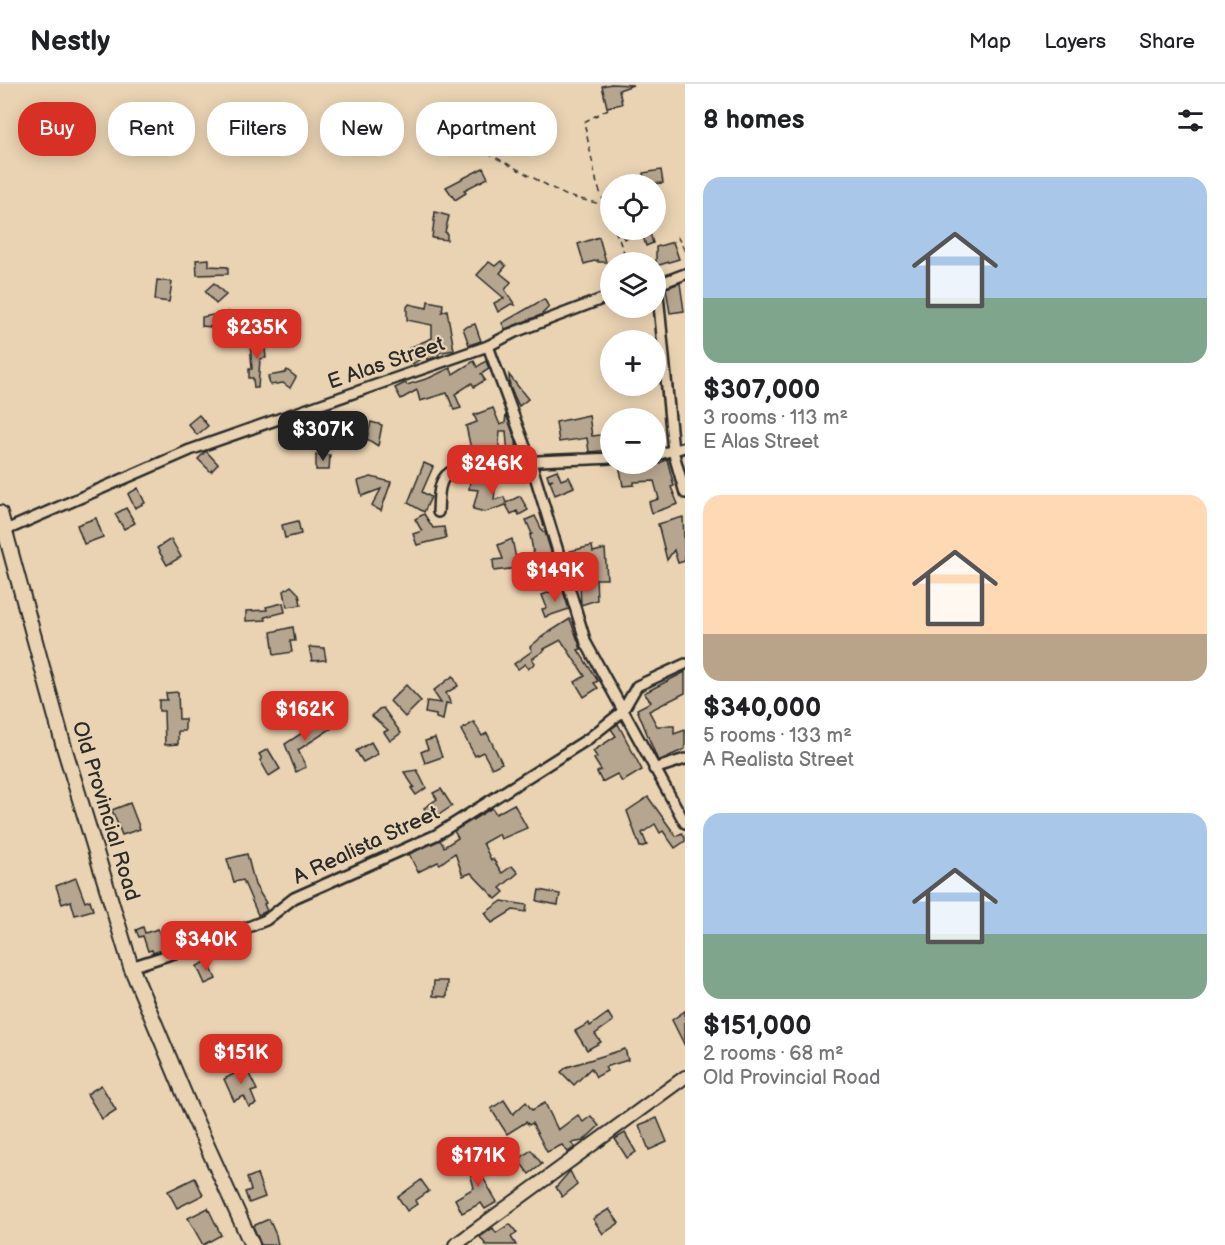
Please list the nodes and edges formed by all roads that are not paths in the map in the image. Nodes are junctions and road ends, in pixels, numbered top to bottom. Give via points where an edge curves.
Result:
1 (685, 274) edge
2 (666, 281) edge
3 (600, 300) edge
4 (659, 318) edge
5 (488, 346) junction
6 (685, 447) edge
7 (673, 451) junction
8 (666, 453) edge
9 (600, 459) edge
10 (531, 463) junction
11 (685, 493) edge
12 (438, 512) dead end
13 (0, 513) edge
14 (6, 530) junction
15 (685, 664) edge
16 (622, 712) junction
17 (685, 759) edge
18 (654, 769) junction
19 (685, 823) edge
20 (131, 967) junction
21 (685, 1077) edge
22 (458, 1244) edge
23 (252, 1245) edge

1 - 2 street
3 - 5 street, E Alas Street
4 - 7 street
5 - 10 street
5 - 14 street, E Alas Street via 190,450
6 - 7 street
7 - 8 street
7 - 11 street
9 - 10 street
10 - 12 street via 450,472 441,485
10 - 16 street via 586,643
13 - 14 main road, Old Provincial Road
14 - 20 main road, Old Provincial Road via 64,747
15 - 16 street, A Realista Street via 637,686
16 - 18 street
16 - 20 street, A Realista Street via 588,739 436,836 294,898 266,920
17 - 18 street
18 - 19 street
20 - 23 main road, Old Provincial Road via 192,1115
21 - 22 street

